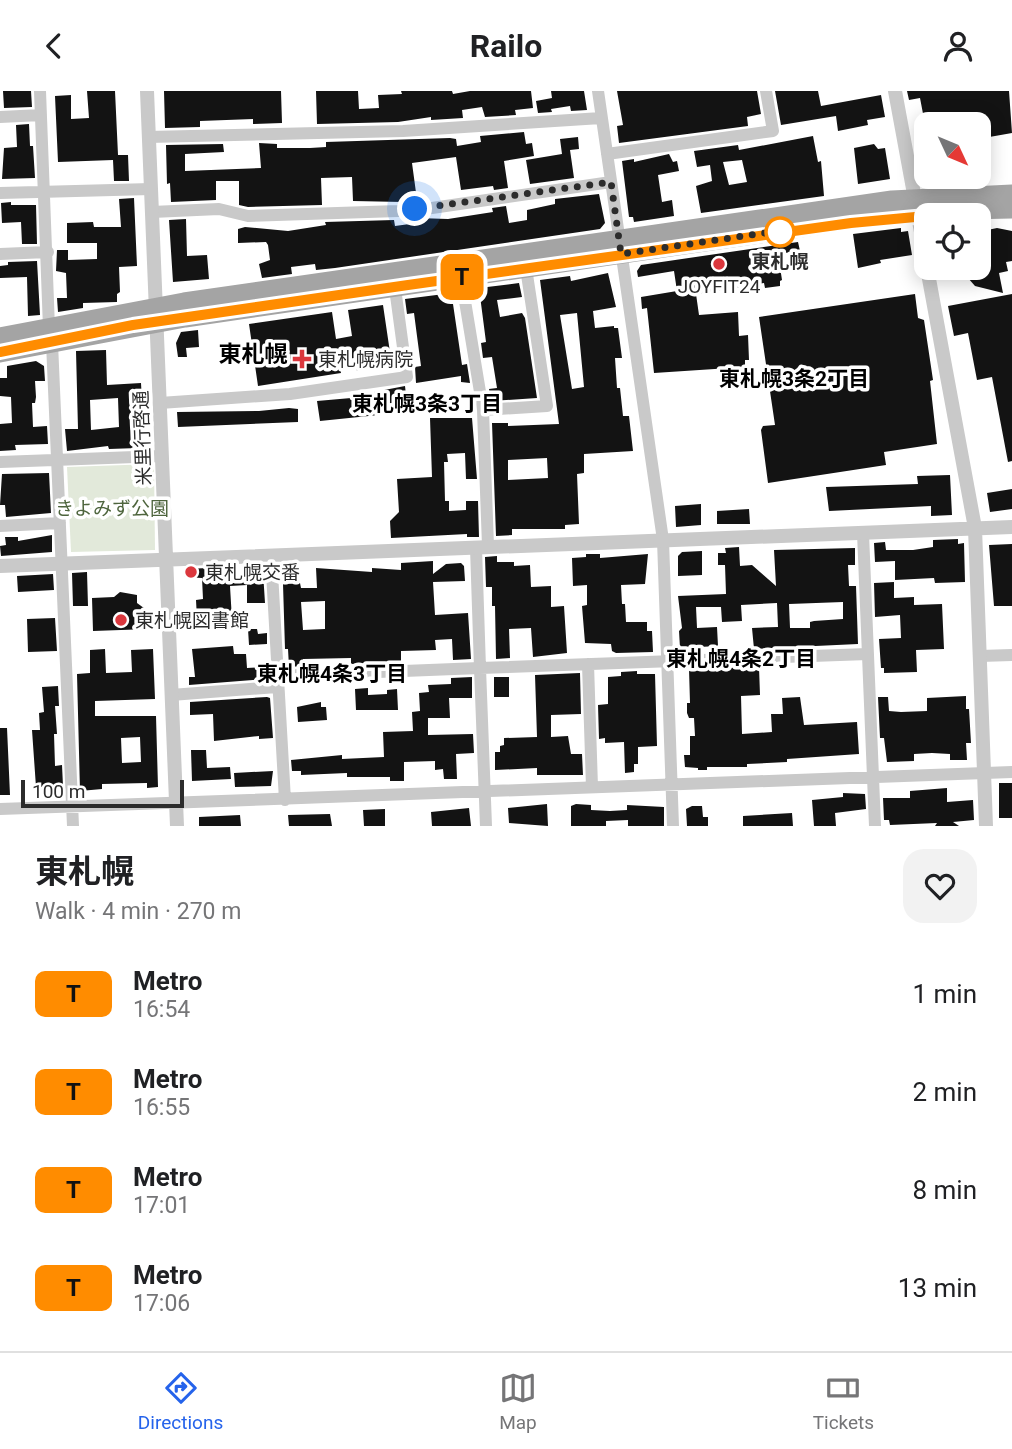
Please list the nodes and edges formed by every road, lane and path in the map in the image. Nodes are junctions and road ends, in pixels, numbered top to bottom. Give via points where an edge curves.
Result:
1 (40, 91) edge
2 (147, 91) edge
3 (598, 91) edge
4 (766, 91) edge
5 (895, 91) edge
6 (41, 115) junction
7 (0, 117) edge
8 (601, 118) junction
9 (148, 137) junction
10 (607, 154) junction
11 (611, 182) junction
12 (151, 188) junction
13 (45, 191) junction
14 (0, 193) edge
15 (1012, 194) edge
16 (916, 203) edge
17 (926, 203) edge
18 (914, 204) edge
19 (991, 208) edge
20 (1012, 209) edge
21 (152, 212) junction
22 (620, 247) junction
23 (48, 252) junction
24 (0, 254) edge
25 (526, 268) junction
26 (461, 277) junction
27 (929, 280) edge
28 (395, 288) junction
29 (155, 315) junction
30 (51, 335) junction
31 (0, 337) edge
32 (0, 353) edge
33 (160, 403) junction
34 (483, 410) junction
35 (162, 456) junction
36 (57, 460) junction
37 (0, 462) edge
38 (60, 523) junction
39 (0, 526) edge
40 (1012, 527) edge
41 (975, 528) junction
42 (863, 533) junction
43 (663, 540) junction
44 (482, 547) junction
45 (271, 555) junction
46 (167, 559) junction
47 (61, 564) junction
48 (0, 566) edge
49 (867, 654) junction
50 (1012, 655) edge
51 (980, 656) junction
52 (667, 661) junction
53 (588, 664) junction
54 (480, 668) junction
55 (277, 681) junction
56 (172, 695) junction
57 (1012, 772) edge
58 (985, 773) junction
59 (872, 776) junction
60 (672, 784) junction
61 (592, 786) junction
62 (484, 793) junction
63 (285, 800) junction
64 (176, 803) junction
65 (72, 806) junction
66 (0, 809) edge
67 (73, 826) edge
68 (177, 826) edge
69 (486, 826) edge
70 (673, 826) edge
71 (875, 826) edge
72 (986, 826) edge

1 - 6 street
2 - 9 street, 米里行啓通
3 - 8 street
4 - 10 street via 773,131
5 - 16 street
6 - 7 street
6 - 13 street
8 - 9 street via 402,131
8 - 10 street
9 - 12 street, 米里行啓通
10 - 11 street
11 - 21 street via 410,210 248,216 219,209
11 - 22 street
12 - 13 street
12 - 21 street, 米里行啓通
13 - 14 street
13 - 23 street
15 - 17 main road
18 - 22 main road
19 - 20 main road
21 - 29 street, 米里行啓通
22 - 25 main road
22 - 29 main road
22 - 43 street
23 - 24 street
23 - 30 street
25 - 26 main road
25 - 34 street via 547,406
26 - 28 main road
26 - 34 street
27 - 41 street
28 - 29 main road
28 - 33 street via 407,377 290,394
29 - 30 main road
29 - 33 street, 米里行啓通
30 - 31 main road
30 - 32 main road
30 - 36 street
33 - 35 street, 米里行啓通
34 - 44 street
35 - 36 street
35 - 46 street, 米里行啓通
36 - 37 street
36 - 38 street
38 - 39 street
38 - 47 street
40 - 41 street
41 - 42 street
41 - 51 street
42 - 43 street
42 - 49 street
43 - 44 street
43 - 52 street
44 - 45 street
44 - 54 street
45 - 46 street
45 - 55 street
46 - 47 street
46 - 56 street, 米里行啓通
47 - 48 street
47 - 65 street
49 - 52 street
49 - 59 street
50 - 51 street
51 - 58 street
52 - 53 street
52 - 60 street
53 - 54 street
53 - 61 street
54 - 55 street
54 - 62 street
55 - 56 street
55 - 63 street
56 - 64 street, 米里行啓通
57 - 58 street
58 - 59 street
58 - 72 street
59 - 60 street
59 - 71 street
60 - 61 street
60 - 70 street
61 - 62 street
62 - 63 street
62 - 69 street
63 - 64 street
64 - 65 street
64 - 68 street, 米里行啓通
65 - 66 street
65 - 67 street

